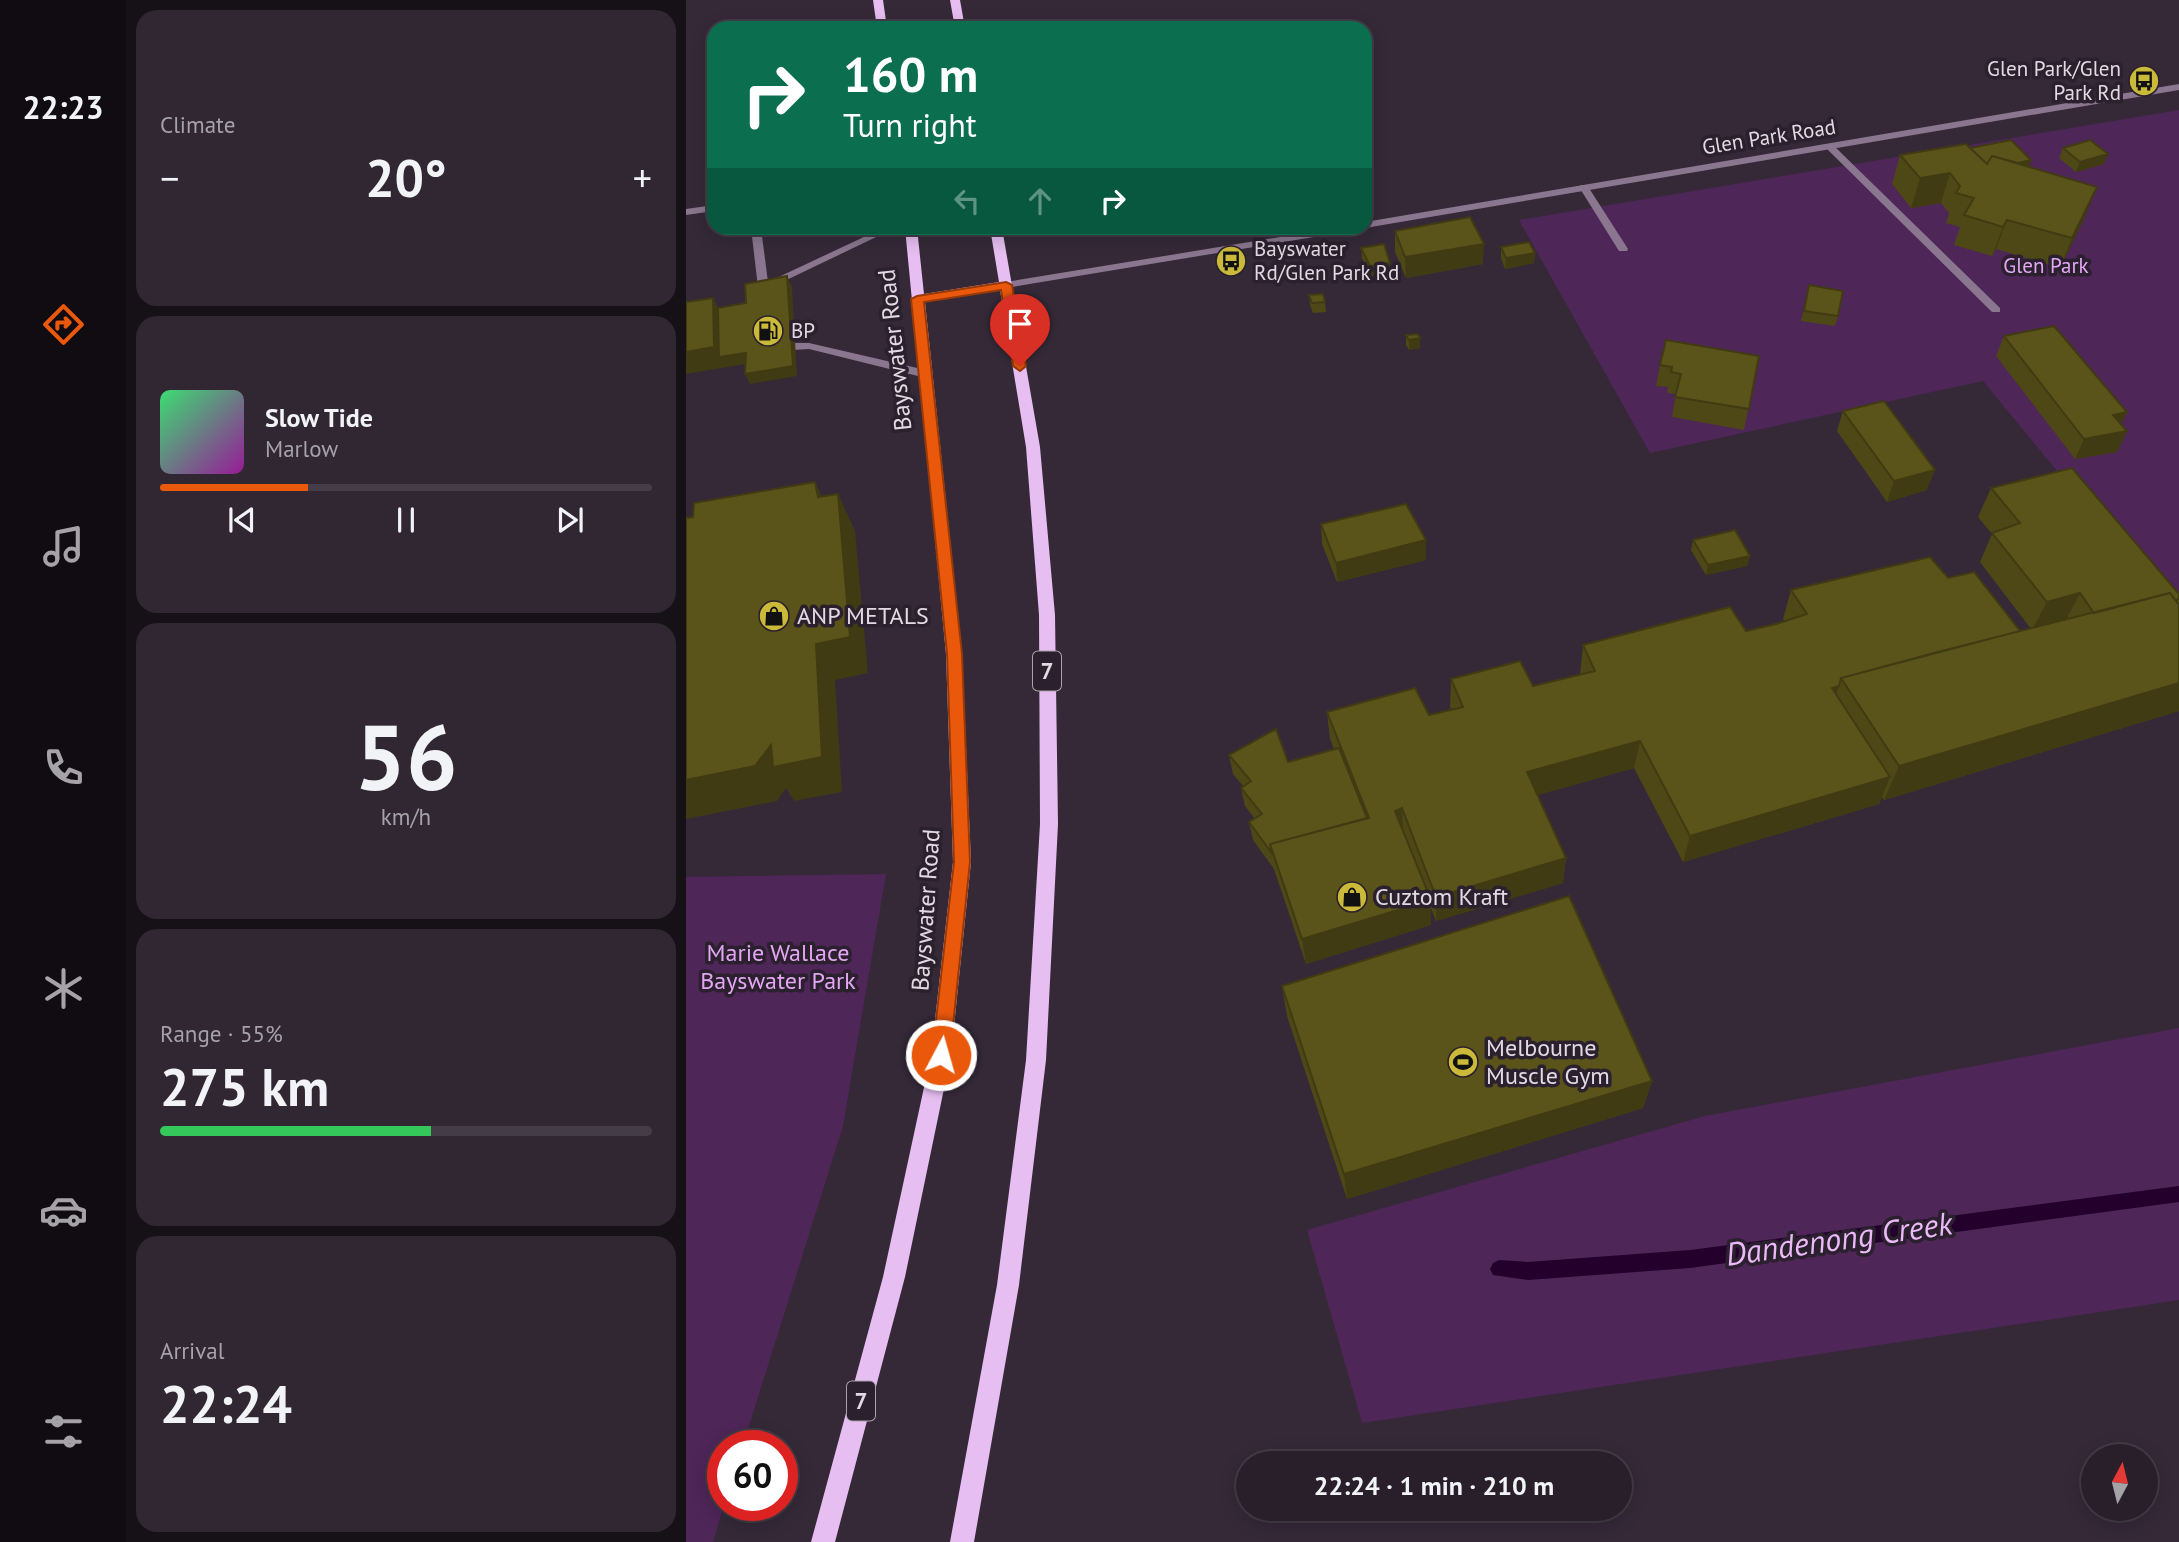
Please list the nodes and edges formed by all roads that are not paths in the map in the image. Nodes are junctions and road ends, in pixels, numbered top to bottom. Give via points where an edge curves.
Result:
1 (878, 0) edge
2 (955, 0) edge
3 (881, 21) edge
4 (959, 21) edge
5 (2179, 87) edge
6 (1829, 146) junction
7 (1584, 187) junction
8 (707, 209) edge
9 (686, 212) edge
10 (1372, 224) edge
11 (757, 235) edge
12 (876, 235) edge
13 (912, 235) edge
14 (997, 235) edge
15 (1308, 235) edge
16 (1623, 249) dead end
17 (1006, 285) junction
18 (917, 299) junction
19 (1996, 310) dead end
20 (766, 335) edge
21 (926, 374) junction
22 (823, 1542) edge
23 (962, 1542) edge

1 - 3 main road
2 - 4 main road
5 - 6 street, Glen Park Road
6 - 7 street, Glen Park Road
6 - 19 street
7 - 10 street, Glen Park Road
7 - 16 street
8 - 9 street
11 - 12 street via 763,293
13 - 18 main road, Bayswater Road / 7
14 - 17 main road, 7
15 - 17 street
17 - 18 main road
17 - 23 main road, 7 via 1033,447 1047,615 1049,824 1036,1060 1008,1285
18 - 21 main road, Bayswater Road / 7
20 - 21 street via 766,348 809,346
21 - 22 main road, Bayswater Road / 7 via 954,654 962,862 941,1055 897,1259

